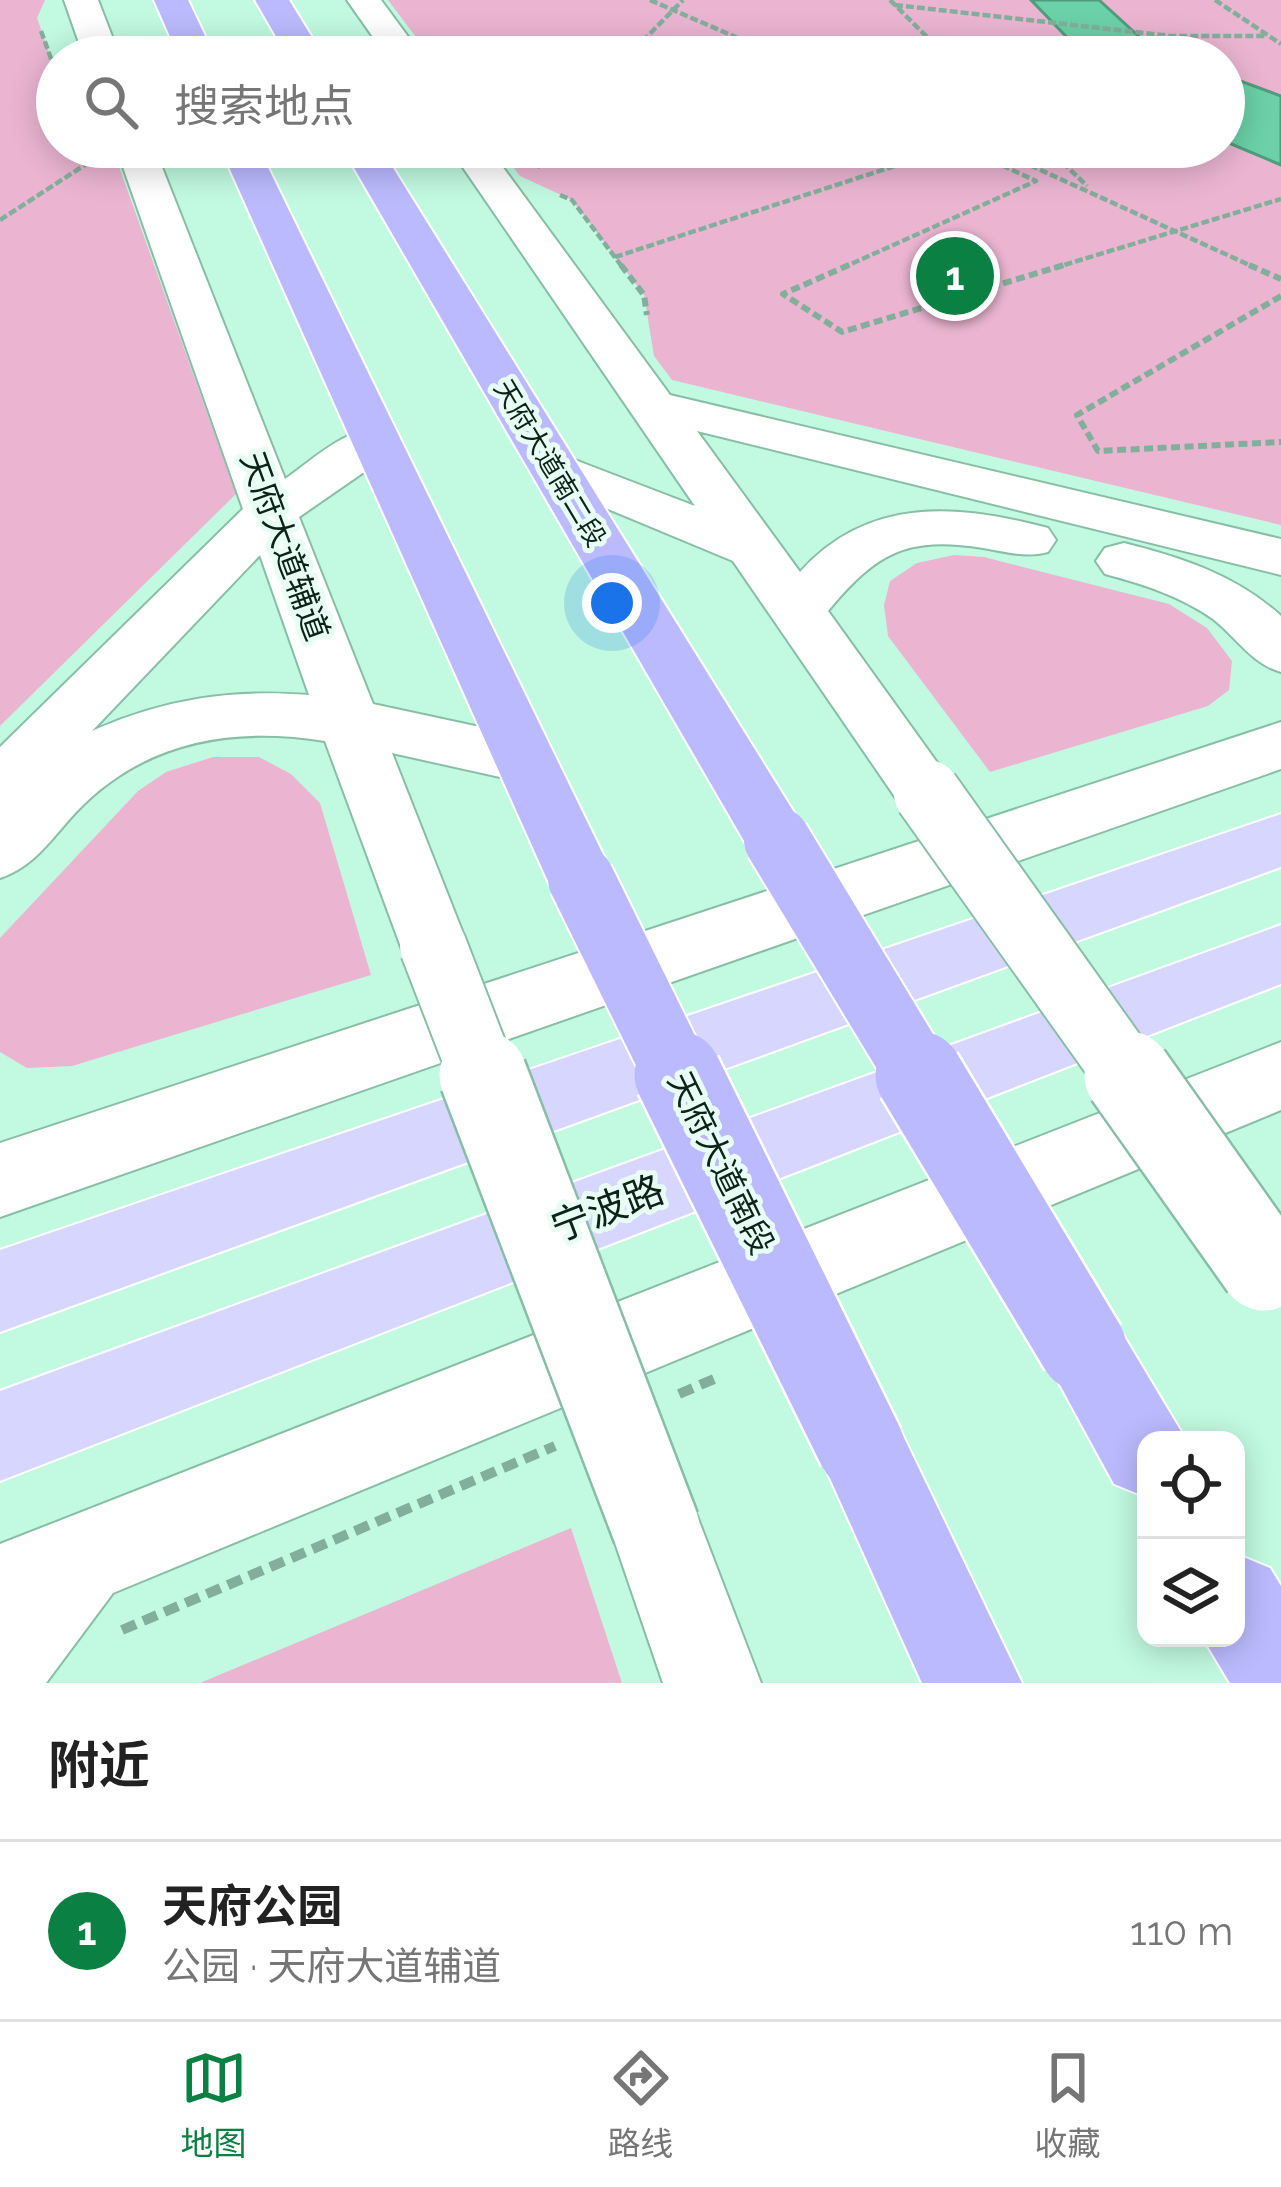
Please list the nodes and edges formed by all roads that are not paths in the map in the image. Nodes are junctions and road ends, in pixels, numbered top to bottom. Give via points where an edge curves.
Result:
1 (80, 0) edge
2 (171, 0) edge
3 (272, 0) edge
4 (364, 0) edge
5 (94, 36) edge
6 (187, 36) edge
7 (293, 36) edge
8 (390, 36) edge
9 (123, 168) edge
10 (249, 168) edge
11 (374, 168) edge
12 (484, 168) edge
13 (652, 406) junction
14 (375, 441) junction
15 (554, 468) junction
16 (272, 511) junction
17 (757, 550) junction
18 (1281, 557) edge
19 (798, 610) junction
20 (1281, 652) edge
21 (1281, 707) edge
22 (351, 724) junction
23 (1281, 746) edge
24 (522, 760) junction
25 (1201, 770) junction
26 (0, 786) edge
27 (1281, 840) edge
28 (0, 853) edge
29 (1281, 954) edge
30 (1281, 1075) edge
31 (21, 1166) edge
32 (1273, 1279) edge
33 (0, 1291) edge
34 (0, 1436) edge
35 (1137, 1437) edge
36 (41, 1575) edge
37 (0, 1663) edge
38 (712, 1683) edge
39 (973, 1683) edge

1 - 5 street
2 - 6 highway
3 - 7 highway
4 - 8 street
9 - 16 street, 天府大道辅道
10 - 14 highway
11 - 15 highway, 天府大道南二段
12 - 13 street
13 - 17 street
13 - 18 street
14 - 16 street
14 - 24 highway
15 - 17 street
15 - 35 highway, 天府大道南二段, bridge
16 - 22 street, 天府大道辅道
16 - 26 street
17 - 19 street
19 - 20 street via 857,545 902,527 950,523 1205,584 1255,620
19 - 32 street, bridge
21 - 25 street
22 - 24 street
22 - 28 street via 244,711 152,729 72,776
22 - 38 street, 天府大道辅道, bridge
23 - 25 street
24 - 39 highway, 天府大道南段, bridge
25 - 31 street
27 - 33 main road
29 - 34 main road, 宁波路
30 - 36 street
36 - 37 street

